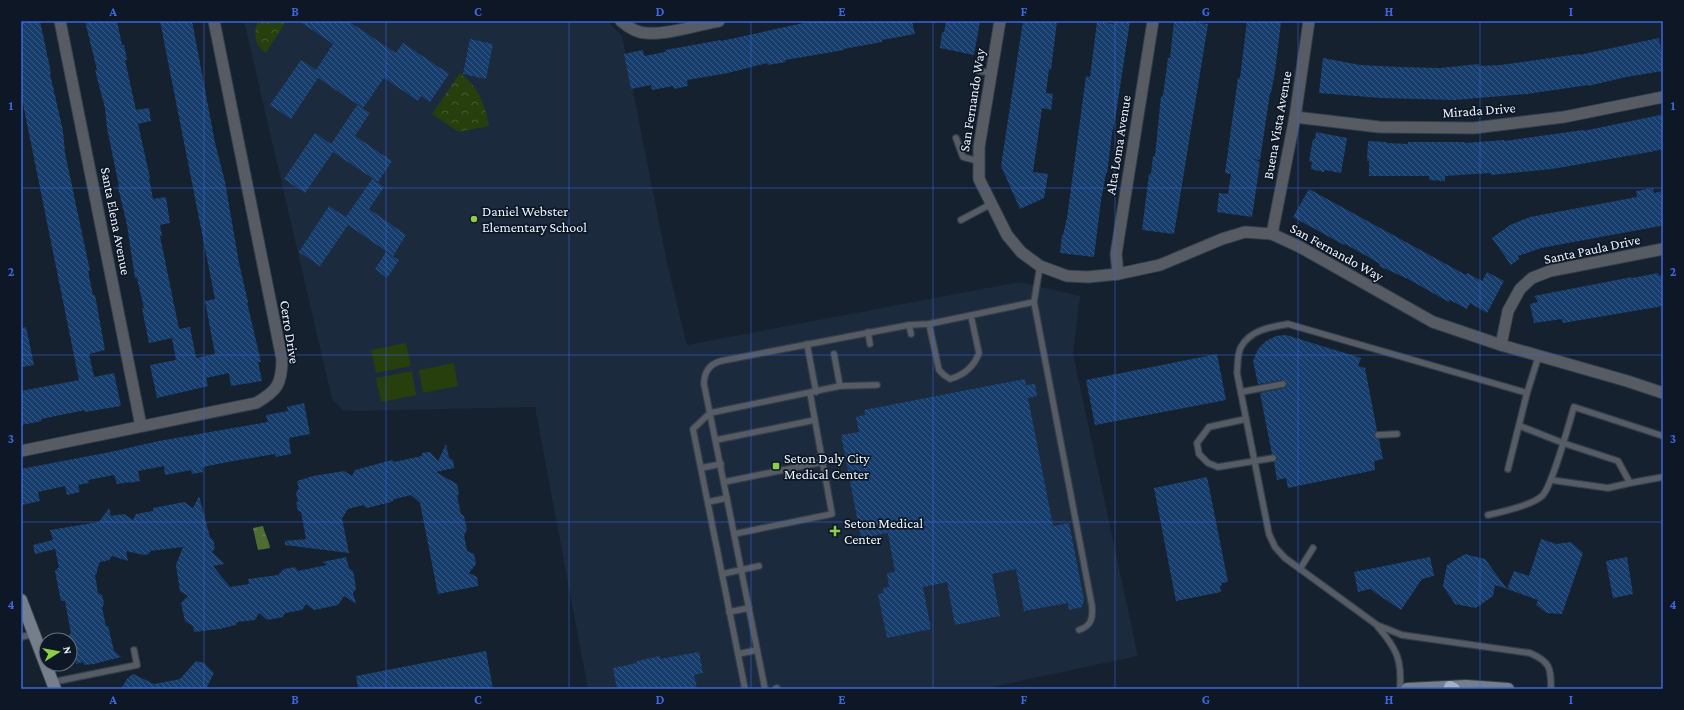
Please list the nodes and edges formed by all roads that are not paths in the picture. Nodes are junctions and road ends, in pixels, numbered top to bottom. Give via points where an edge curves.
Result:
1 (60, 21) edge
2 (214, 21) edge
3 (621, 21) edge
4 (719, 21) edge
5 (1000, 21) edge
6 (1153, 21) edge
7 (1309, 21) edge
8 (979, 71) dead end
9 (991, 73) junction
10 (1663, 96) edge
11 (1295, 118) junction
12 (956, 138) dead end
13 (978, 161) junction
14 (991, 204) junction
15 (961, 220) dead end
16 (1272, 234) junction
17 (1663, 249) edge
18 (1040, 266) junction
19 (1118, 274) junction
20 (1034, 302) junction
21 (971, 316) junction
22 (909, 324) junction
23 (930, 324) junction
24 (868, 332) junction
25 (911, 334) dead end
26 (807, 344) junction
27 (870, 344) dead end
28 (1501, 345) junction
29 (834, 354) dead end
30 (1539, 355) junction
31 (1283, 384) dead end
32 (877, 385) dead end
33 (840, 386) junction
34 (813, 392) junction
35 (1241, 392) junction
36 (1527, 393) junction
37 (1663, 393) edge
38 (710, 414) junction
39 (1246, 419) junction
40 (815, 420) junction
41 (141, 426) junction
42 (1520, 426) junction
43 (1397, 434) dead end
44 (1378, 436) dead end
45 (1663, 436) edge
46 (716, 440) junction
47 (1563, 443) junction
48 (21, 451) edge
49 (1273, 458) dead end
50 (1254, 461) junction
51 (823, 462) junction
52 (721, 464) junction
53 (701, 468) junction
54 (1508, 469) dead end
55 (1663, 477) edge
56 (1552, 480) junction
57 (724, 482) junction
58 (1630, 483) junction
59 (727, 498) junction
60 (708, 502) junction
61 (1488, 515) dead end
62 (734, 534) junction
63 (1313, 548) dead end
64 (759, 566) dead end
65 (1300, 569) junction
66 (741, 570) junction
67 (722, 574) junction
68 (21, 600) edge
69 (749, 608) junction
70 (729, 612) junction
71 (1377, 625) junction
72 (1079, 630) dead end
73 (34, 634) junction
74 (21, 637) edge
75 (134, 650) dead end
76 (757, 650) junction
77 (738, 654) junction
78 (54, 685) edge
79 (1452, 688) edge
80 (745, 689) edge
81 (765, 689) edge
82 (1400, 689) edge
83 (1408, 689) edge
84 (1508, 689) edge
85 (1551, 689) edge

1 - 41 street, Santa Elena Avenue
2 - 41 street, Cerro Drive via 282,360 282,373 278,386 256,403
3 - 4 street via 630,29 645,34
5 - 9 street, San Fernando Way
6 - 19 street, Alta Loma Avenue via 1116,254
7 - 11 street, Buena Vista Avenue
8 - 9 lane
9 - 13 street, San Fernando Way
10 - 11 street, Mirada Drive via 1564,117 1474,128 1379,127
11 - 16 street, Buena Vista Avenue
12 - 13 lane via 963,157
13 - 14 street, San Fernando Way via 979,179
14 - 15 lane
14 - 18 street, San Fernando Way via 1014,245
16 - 19 street, San Fernando Way via 1245,232 1160,265
16 - 28 street, San Fernando Way via 1300,247 1433,322
17 - 28 street, Santa Paula Drive via 1550,271 1532,278 1520,289 1508,311
18 - 19 street, San Fernando Way via 1067,276
18 - 20 lane
20 - 21 lane
20 - 72 lane via 1092,606 1091,621
21 - 23 lane
21 - 23 lane via 979,353 977,359 965,372 950,378 939,370
22 - 23 lane
22 - 24 lane
22 - 25 lane
24 - 26 lane
24 - 27 lane
26 - 34 lane
26 - 38 lane via 712,365 704,380
28 - 30 street, San Fernando Way
29 - 33 lane
30 - 36 lane
30 - 37 street, San Fernando Way
31 - 35 lane
32 - 33 lane
33 - 34 lane
34 - 38 lane
34 - 40 lane
35 - 36 lane via 1237,373 1240,348 1264,328 1288,324
35 - 39 lane
36 - 42 lane
38 - 46 lane
38 - 53 lane via 693,429
39 - 50 lane
39 - 50 lane via 1208,427 1197,443 1199,454 1208,464 1218,467
40 - 46 lane
40 - 51 lane
41 - 48 street, Cerro Drive
42 - 47 lane
42 - 54 lane
43 - 44 lane
45 - 47 lane via 1574,406
46 - 52 lane
47 - 56 lane
47 - 58 lane via 1618,461
49 - 50 lane
50 - 65 lane via 1269,534 1275,547
51 - 57 lane
51 - 62 lane via 832,514
52 - 53 lane
52 - 57 lane
53 - 60 lane
55 - 58 lane
56 - 58 lane via 1608,488
56 - 61 lane via 1543,496 1520,507
57 - 59 lane
59 - 60 lane
59 - 62 lane
60 - 67 lane
62 - 66 lane
63 - 65 lane
64 - 66 lane
65 - 71 lane
66 - 67 lane
66 - 69 lane
67 - 70 lane
68 - 73 street
69 - 70 lane
69 - 76 lane
70 - 77 lane
71 - 82 lane via 1396,652 1401,670
71 - 85 lane via 1402,635 1530,653 1544,659 1549,668
73 - 74 lane
73 - 78 street
75 - 78 lane via 137,665
76 - 77 lane
76 - 81 lane
77 - 80 lane
79 - 83 street
79 - 84 street

